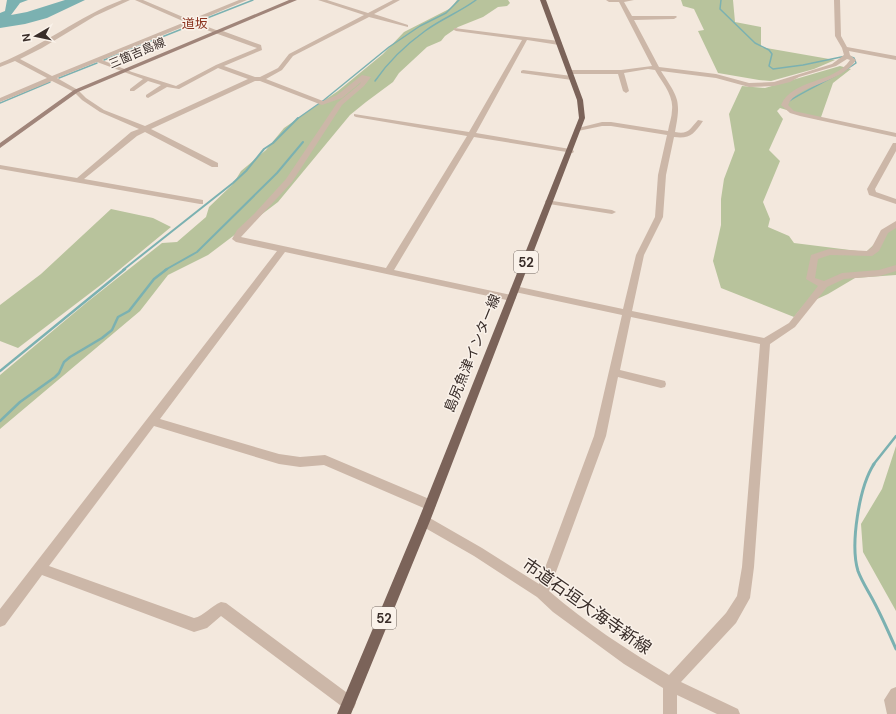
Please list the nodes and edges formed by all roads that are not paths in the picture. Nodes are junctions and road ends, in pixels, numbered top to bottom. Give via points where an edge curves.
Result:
1 (127, 0) edge
2 (138, 0) edge
3 (244, 0) edge
4 (294, 0) edge
5 (321, 0) edge
6 (397, 0) edge
7 (543, 0) edge
8 (609, 0) edge
9 (631, 0) edge
10 (838, 0) edge
11 (621, 1) junction
12 (369, 14) junction
13 (674, 17) dead end
14 (630, 18) junction
15 (192, 23) junction
16 (406, 26) dead end
17 (456, 29) dead end
18 (216, 32) junction
19 (525, 39) junction
20 (559, 43) junction
21 (845, 48) junction
22 (847, 56) junction
23 (895, 58) edge
24 (16, 59) junction
25 (98, 60) junction
26 (0, 65) edge
27 (896, 65) edge
28 (218, 66) junction
29 (657, 68) junction
30 (122, 70) junction
31 (522, 72) dead end
32 (621, 72) junction
33 (571, 75) junction
34 (52, 78) junction
35 (147, 79) junction
36 (257, 79) junction
37 (166, 84) junction
38 (132, 90) dead end
39 (76, 91) junction
40 (626, 91) dead end
41 (148, 96) dead end
42 (0, 100) edge
43 (356, 115) dead end
44 (700, 121) dead end
45 (145, 129) junction
46 (578, 129) junction
47 (470, 134) junction
48 (670, 134) junction
49 (896, 135) edge
50 (896, 145) edge
51 (0, 146) edge
52 (570, 151) junction
53 (215, 165) dead end
54 (0, 167) edge
55 (79, 180) junction
56 (200, 202) dead end
57 (549, 202) junction
58 (896, 202) edge
59 (612, 212) dead end
60 (896, 224) edge
61 (283, 249) junction
62 (896, 268) edge
63 (389, 271) junction
64 (824, 285) junction
65 (513, 294) junction
66 (627, 313) junction
67 (765, 342) junction
68 (614, 372) junction
69 (662, 384) dead end
70 (152, 421) junction
71 (430, 505) junction
72 (424, 521) junction
73 (40, 568) junction
74 (542, 593) junction
75 (0, 620) edge
76 (670, 684) junction
77 (896, 694) edge
78 (346, 708) edge
79 (670, 714) edge
80 (733, 714) edge
81 (894, 714) edge

1 - 24 street via 104,9
2 - 15 street
3 - 15 street
4 - 18 main road, 三箇吉島線
5 - 12 street
6 - 12 street
7 - 20 main road, 島尻魚津インター線 / 52
8 - 11 street
9 - 11 street
10 - 21 street via 838,36
11 - 14 street
12 - 16 street
12 - 36 street via 290,55 280,69
13 - 14 street
14 - 29 street
15 - 18 street
15 - 25 street
17 - 19 street
18 - 28 street via 259,46 260,49
18 - 30 main road, 三箇吉島線
19 - 20 street
19 - 47 street via 491,102
20 - 33 main road, 島尻魚津インター線 / 52
21 - 22 street
21 - 23 street
22 - 29 street via 834,65 774,84 749,85 716,76
22 - 49 street via 853,60 852,63 842,71 786,99 784,105 792,112 802,115
23 - 27 street
24 - 26 street
24 - 34 street
25 - 30 street
25 - 34 street
28 - 36 street
28 - 37 street via 180,87
29 - 32 street via 635,68
29 - 48 street via 676,101
30 - 35 street
30 - 39 main road, 三箇吉島線
31 - 33 street
32 - 33 street
32 - 40 street
33 - 46 main road, 島尻魚津インター線 / 52 via 582,108
34 - 39 street
34 - 42 street
35 - 37 street
35 - 38 street
36 - 45 street
36 - 61 street via 322,103 343,93 364,76 368,77 339,104 289,180 236,238
37 - 41 street
39 - 45 street via 102,112
39 - 51 main road, 三箇吉島線
43 - 47 street
44 - 48 street via 686,135
45 - 53 street
45 - 55 street via 134,134
46 - 48 street via 611,124
46 - 52 main road, 島尻魚津インター線 / 52
47 - 52 street
47 - 63 street
48 - 66 street via 662,175 659,217 640,255
50 - 58 street via 871,189 872,193
52 - 57 main road, 島尻魚津インター線 / 52
54 - 55 street
55 - 56 street
57 - 59 street
57 - 65 main road, 島尻魚津インター線 / 52
60 - 64 street via 884,232 876,249 869,254 829,252 814,257 810,279
61 - 63 street
61 - 70 street
62 - 64 street via 880,273 842,276
63 - 65 street
64 - 67 street via 792,325
65 - 66 street
65 - 71 main road, 島尻魚津インター線 / 52
66 - 67 street
66 - 68 street
67 - 76 street via 748,566 743,598 731,618
68 - 69 street
68 - 74 street via 600,436
70 - 71 street via 279,459 300,462 325,460
70 - 73 street
71 - 72 main road, 島尻魚津インター線 / 52
72 - 74 street, 市道石垣大海寺新線
72 - 78 main road, 島尻魚津インター線 / 52
73 - 75 street
73 - 78 street via 194,625 202,623 221,608
74 - 76 street, 市道石垣大海寺新線 via 629,659
76 - 79 street
76 - 80 street, 市道石垣大海寺新線
77 - 81 street via 891,700

